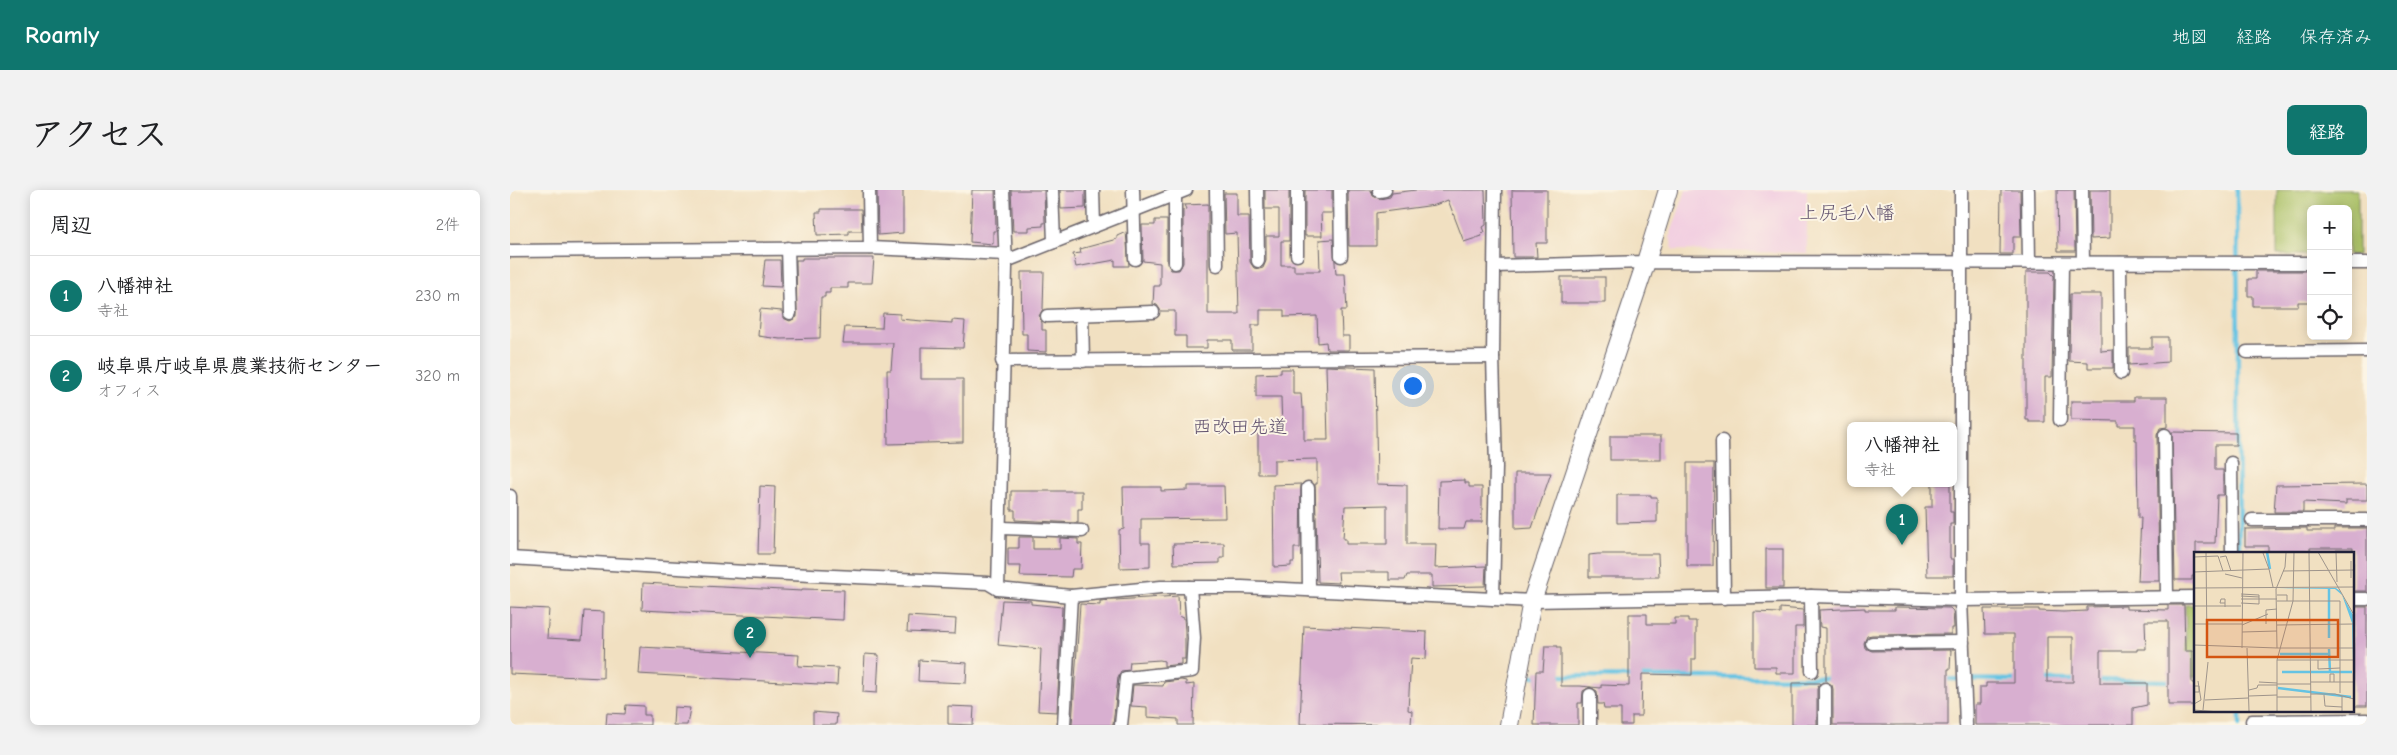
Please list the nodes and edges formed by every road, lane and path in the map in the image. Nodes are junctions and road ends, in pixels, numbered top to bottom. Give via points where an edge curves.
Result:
1 (1003, 190) edge
2 (1052, 190) edge
3 (1093, 190) edge
4 (1133, 190) edge
5 (1216, 190) edge
6 (1258, 190) edge
7 (1297, 190) edge
8 (1340, 190) edge
9 (1495, 190) edge
10 (1668, 190) edge
11 (1961, 190) edge
12 (2028, 190) edge
13 (2082, 190) edge
14 (869, 191) dead end
15 (1179, 191) edge
16 (1134, 211) junction
17 (1094, 226) junction
18 (1054, 242) junction
19 (788, 248) junction
20 (870, 248) junction
21 (510, 251) edge
22 (1297, 254) dead end
23 (1340, 256) dead end
24 (1006, 257) junction
25 (1135, 259) dead end
26 (1258, 261) dead end
27 (1646, 262) junction
28 (1176, 263) dead end
29 (1960, 263) junction
30 (2029, 263) junction
31 (2062, 263) junction
32 (2083, 263) junction
33 (2120, 263) junction
34 (2307, 263) edge
35 (2352, 263) edge
36 (2367, 263) edge
37 (1217, 265) dead end
38 (1495, 266) junction
39 (1152, 312) dead end
40 (790, 313) dead end
41 (1082, 315) junction
42 (1047, 316) dead end
43 (2247, 352) dead end
44 (2367, 352) edge
45 (1493, 357) junction
46 (1002, 361) junction
47 (1083, 361) junction
48 (2121, 373) dead end
49 (2060, 420) dead end
50 (2165, 435) dead end
51 (1722, 441) dead end
52 (2232, 463) dead end
53 (1308, 488) dead end
54 (510, 496) edge
55 (2252, 520) dead end
56 (2367, 520) edge
57 (1001, 528) junction
58 (1082, 531) dead end
59 (2232, 552) edge
60 (510, 558) edge
61 (1190, 587) junction
62 (998, 589) junction
63 (1309, 590) junction
64 (1071, 596) junction
65 (1811, 596) junction
66 (2167, 597) junction
67 (2194, 597) edge
68 (1724, 598) junction
69 (2354, 598) edge
70 (1493, 599) junction
71 (2367, 599) edge
72 (1961, 600) junction
73 (1532, 601) junction
74 (1962, 642) junction
75 (1872, 643) dead end
76 (1812, 671) dead end
77 (1825, 688) dead end
78 (1590, 695) dead end
79 (2367, 720) edge
80 (2252, 721) dead end
81 (1064, 725) edge
82 (1121, 725) edge
83 (1509, 725) edge
84 (1590, 725) edge
85 (1825, 725) edge
86 (1966, 725) edge

1 - 24 street
2 - 18 street
3 - 17 street
4 - 16 street
5 - 37 street
6 - 26 street
7 - 22 street
8 - 23 street
9 - 38 street
10 - 27 street
11 - 29 street
12 - 30 street
13 - 32 street
14 - 20 street
15 - 16 street
15 - 28 street
16 - 17 street
16 - 25 street
17 - 18 street
18 - 24 street
19 - 20 street
19 - 21 street
19 - 40 street
20 - 24 street
24 - 46 street
27 - 29 street
27 - 38 street
27 - 73 street
29 - 30 street
29 - 72 street
30 - 31 street
31 - 32 street
31 - 49 street
32 - 33 street
33 - 34 street
33 - 48 street
35 - 36 street
38 - 45 street
39 - 41 street
41 - 42 street
41 - 47 street
43 - 44 street
45 - 47 street
45 - 70 street via 1496,466
46 - 47 street
46 - 57 street
50 - 66 street
51 - 68 street
52 - 59 street
53 - 63 street
54 - 60 street
55 - 56 street
57 - 58 street
57 - 62 street
60 - 62 street via 988,583
61 - 63 street
61 - 64 street
61 - 82 street via 1194,638 1192,671 1126,678
62 - 64 street
63 - 70 street
64 - 81 street
65 - 68 street
65 - 72 street
65 - 76 street
66 - 67 street
66 - 72 street
68 - 73 street
69 - 71 street
70 - 73 street
72 - 74 street
73 - 83 street
74 - 75 street
74 - 86 street
77 - 85 street
78 - 84 street
79 - 80 street

